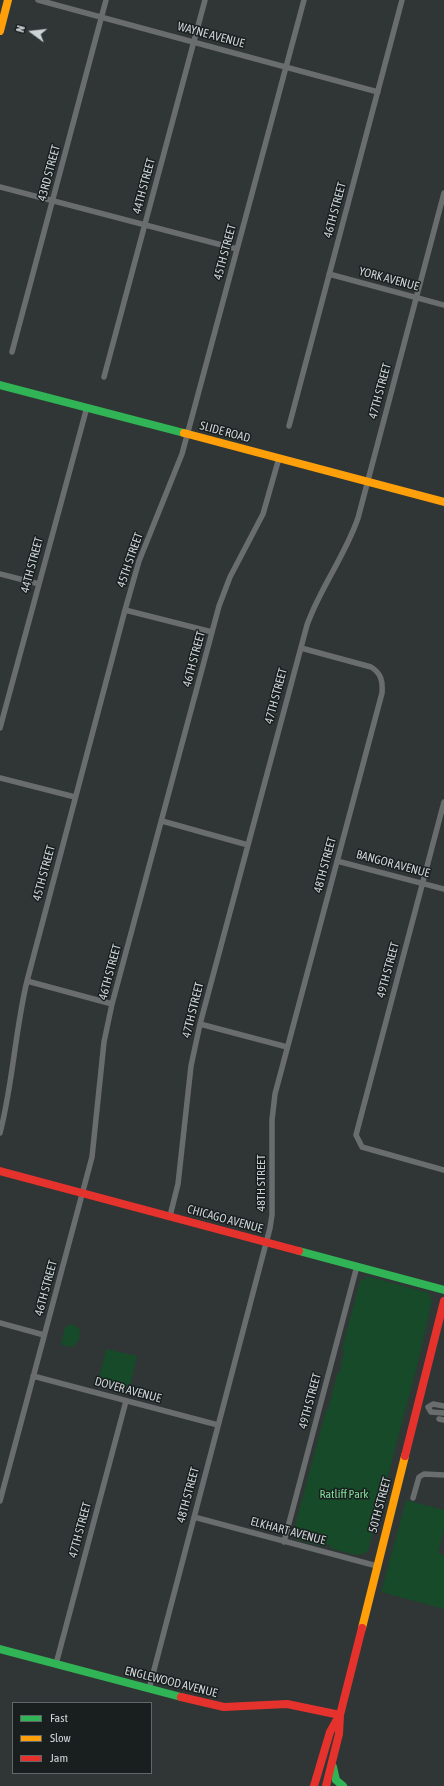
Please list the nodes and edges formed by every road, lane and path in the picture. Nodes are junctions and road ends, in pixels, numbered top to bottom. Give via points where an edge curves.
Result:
1 (8, 0) edge
2 (38, 0) edge
3 (106, 0) edge
4 (205, 0) edge
5 (304, 0) edge
6 (402, 0) edge
7 (102, 17) junction
8 (0, 30) edge
9 (194, 42) junction
10 (286, 67) junction
11 (378, 92) junction
12 (0, 187) edge
13 (444, 193) edge
14 (53, 201) junction
15 (144, 226) junction
16 (237, 249) junction
17 (329, 274) junction
18 (416, 298) junction
19 (444, 305) edge
20 (12, 352) dead end
21 (104, 377) dead end
22 (0, 385) edge
23 (86, 407) junction
24 (288, 426) dead end
25 (187, 434) junction
26 (279, 458) junction
27 (367, 482) junction
28 (444, 502) edge
29 (0, 574) edge
30 (39, 584) junction
31 (125, 610) junction
32 (212, 632) junction
33 (300, 648) junction
34 (0, 728) edge
35 (0, 778) edge
36 (75, 797) junction
37 (444, 802) edge
38 (162, 821) junction
39 (248, 845) junction
40 (337, 861) junction
41 (422, 883) junction
42 (444, 889) edge
43 (27, 981) junction
44 (112, 1004) junction
45 (200, 1024) junction
46 (287, 1047) junction
47 (0, 1133) edge
48 (444, 1170) edge
49 (0, 1171) edge
50 (83, 1193) junction
51 (170, 1216) junction
52 (266, 1242) junction
53 (357, 1266) junction
54 (444, 1290) edge
55 (444, 1301) edge
56 (0, 1323) edge
57 (44, 1335) junction
58 (33, 1376) junction
59 (126, 1401) junction
60 (444, 1406) edge
61 (444, 1413) edge
62 (218, 1425) junction
63 (0, 1473) edge
64 (7, 1475) junction
65 (444, 1475) edge
66 (413, 1498) dead end
67 (0, 1501) edge
68 (194, 1517) junction
69 (284, 1542) junction
70 (377, 1566) junction
71 (0, 1649) edge
72 (56, 1664) junction
73 (149, 1689) junction
74 (340, 1715) junction
75 (333, 1757) junction
76 (314, 1786) edge
77 (326, 1786) edge
78 (343, 1786) edge

1 - 8 main road
2 - 7 street, WAYNE AVENUE
3 - 7 street, 43RD STREET
4 - 9 street, 44TH STREET
5 - 10 street, 45TH STREET
6 - 11 street, 46TH STREET
7 - 9 street, WAYNE AVENUE
7 - 14 street, 43RD STREET
9 - 10 street, WAYNE AVENUE
9 - 15 street, 44TH STREET
10 - 11 street, WAYNE AVENUE
10 - 16 street, 45TH STREET
11 - 17 street, 46TH STREET
12 - 14 street
13 - 18 street, 47TH STREET
14 - 15 street
14 - 20 street, 43RD STREET
15 - 16 street
15 - 21 street, 44TH STREET
16 - 25 street, 45TH STREET
17 - 18 street, YORK AVENUE
17 - 24 street, 46TH STREET
18 - 19 street, YORK AVENUE
18 - 27 street, 47TH STREET
22 - 23 main road, SLIDE ROAD
23 - 25 main road, SLIDE ROAD
23 - 30 street, 44TH STREET
25 - 26 main road, SLIDE ROAD
25 - 31 street, 45TH STREET via 176,471 139,561
26 - 27 main road, SLIDE ROAD
26 - 32 street, 46TH STREET via 263,514 225,589
27 - 28 main road, SLIDE ROAD
27 - 33 street, 47TH STREET via 352,535 312,610
29 - 30 street
30 - 34 street, 44TH STREET
31 - 32 street
31 - 36 street, 45TH STREET
32 - 38 street, 46TH STREET
33 - 39 street, 47TH STREET
33 - 40 street, 48TH STREET via 371,666 381,677 382,693
35 - 36 street
36 - 43 street, 45TH STREET
37 - 41 street, 49TH STREET
38 - 39 street
38 - 44 street, 46TH STREET
39 - 45 street, 47TH STREET
40 - 41 street, BANGOR AVENUE
40 - 46 street, 48TH STREET
41 - 42 street, BANGOR AVENUE
41 - 48 street, 49TH STREET via 356,1135 362,1147
43 - 44 street
43 - 47 street, 45TH STREET via 18,1024 6,1111
44 - 50 street, 46TH STREET via 104,1042 92,1157
45 - 46 street
45 - 51 street, 47TH STREET via 190,1066 178,1184
46 - 52 street, 48TH STREET via 272,1108 272,1215
49 - 50 main road, CHICAGO AVENUE
50 - 51 main road, CHICAGO AVENUE
50 - 57 street, 46TH STREET
51 - 52 main road, CHICAGO AVENUE
52 - 53 main road, CHICAGO AVENUE
52 - 62 street, 48TH STREET
53 - 54 main road, CHICAGO AVENUE
53 - 69 street, 49TH STREET
55 - 70 main road, 50TH STREET
56 - 57 street
57 - 58 street, 46TH STREET
58 - 59 street, DOVER AVENUE
58 - 64 street, 46TH STREET
59 - 62 street, DOVER AVENUE
59 - 72 street, 47TH STREET
60 - 61 street via 433,1404 428,1407 431,1412
62 - 68 street, 48TH STREET
63 - 64 street
64 - 67 street, 46TH STREET
65 - 66 street via 424,1474 419,1477
68 - 69 street, ELKHART AVENUE
68 - 73 street, 48TH STREET
69 - 70 street, ELKHART AVENUE
70 - 74 main road, 50TH STREET
71 - 72 main road, ENGLEWOOD AVENUE
72 - 73 main road, ENGLEWOOD AVENUE
73 - 74 main road, ENGLEWOOD AVENUE via 224,1708 287,1704
74 - 75 main road, 50TH STREET via 339,1734
74 - 76 main road, 50TH STREET via 330,1732
75 - 77 main road, 50TH STREET
75 - 78 main road via 334,1777

